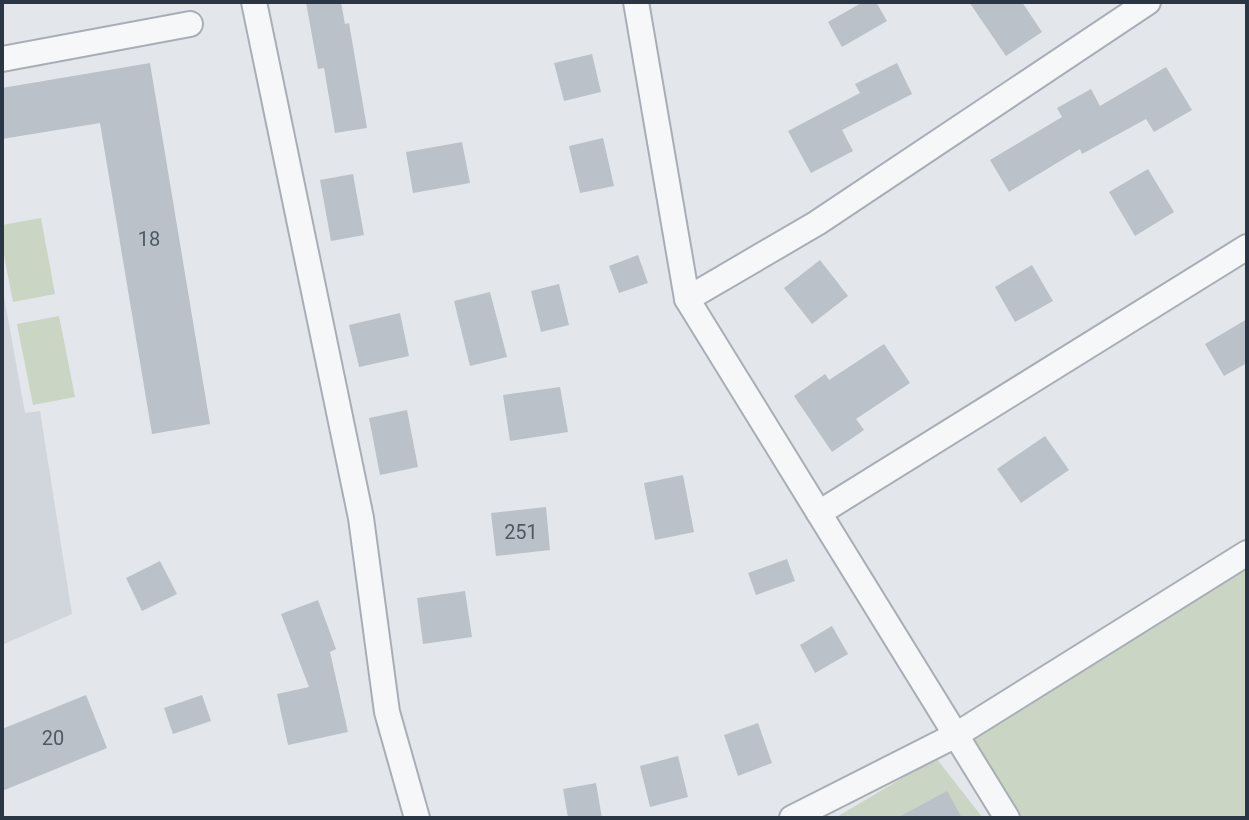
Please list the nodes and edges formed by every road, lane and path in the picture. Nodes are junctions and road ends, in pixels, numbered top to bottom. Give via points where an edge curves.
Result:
1 (254, 2) edge
2 (636, 2) edge
3 (1148, 2) edge
4 (190, 24) dead end
5 (2, 59) edge
6 (1247, 247) edge
7 (687, 299) junction
8 (819, 513) junction
9 (1247, 553) edge
10 (956, 735) junction
11 (417, 818) edge
12 (792, 818) edge
13 (1007, 818) edge

1 - 11 street via 361,518 387,712
2 - 7 street
3 - 7 street via 817,223
4 - 5 street
6 - 8 street
7 - 8 street
8 - 10 street
9 - 10 street
10 - 12 street
10 - 13 street

